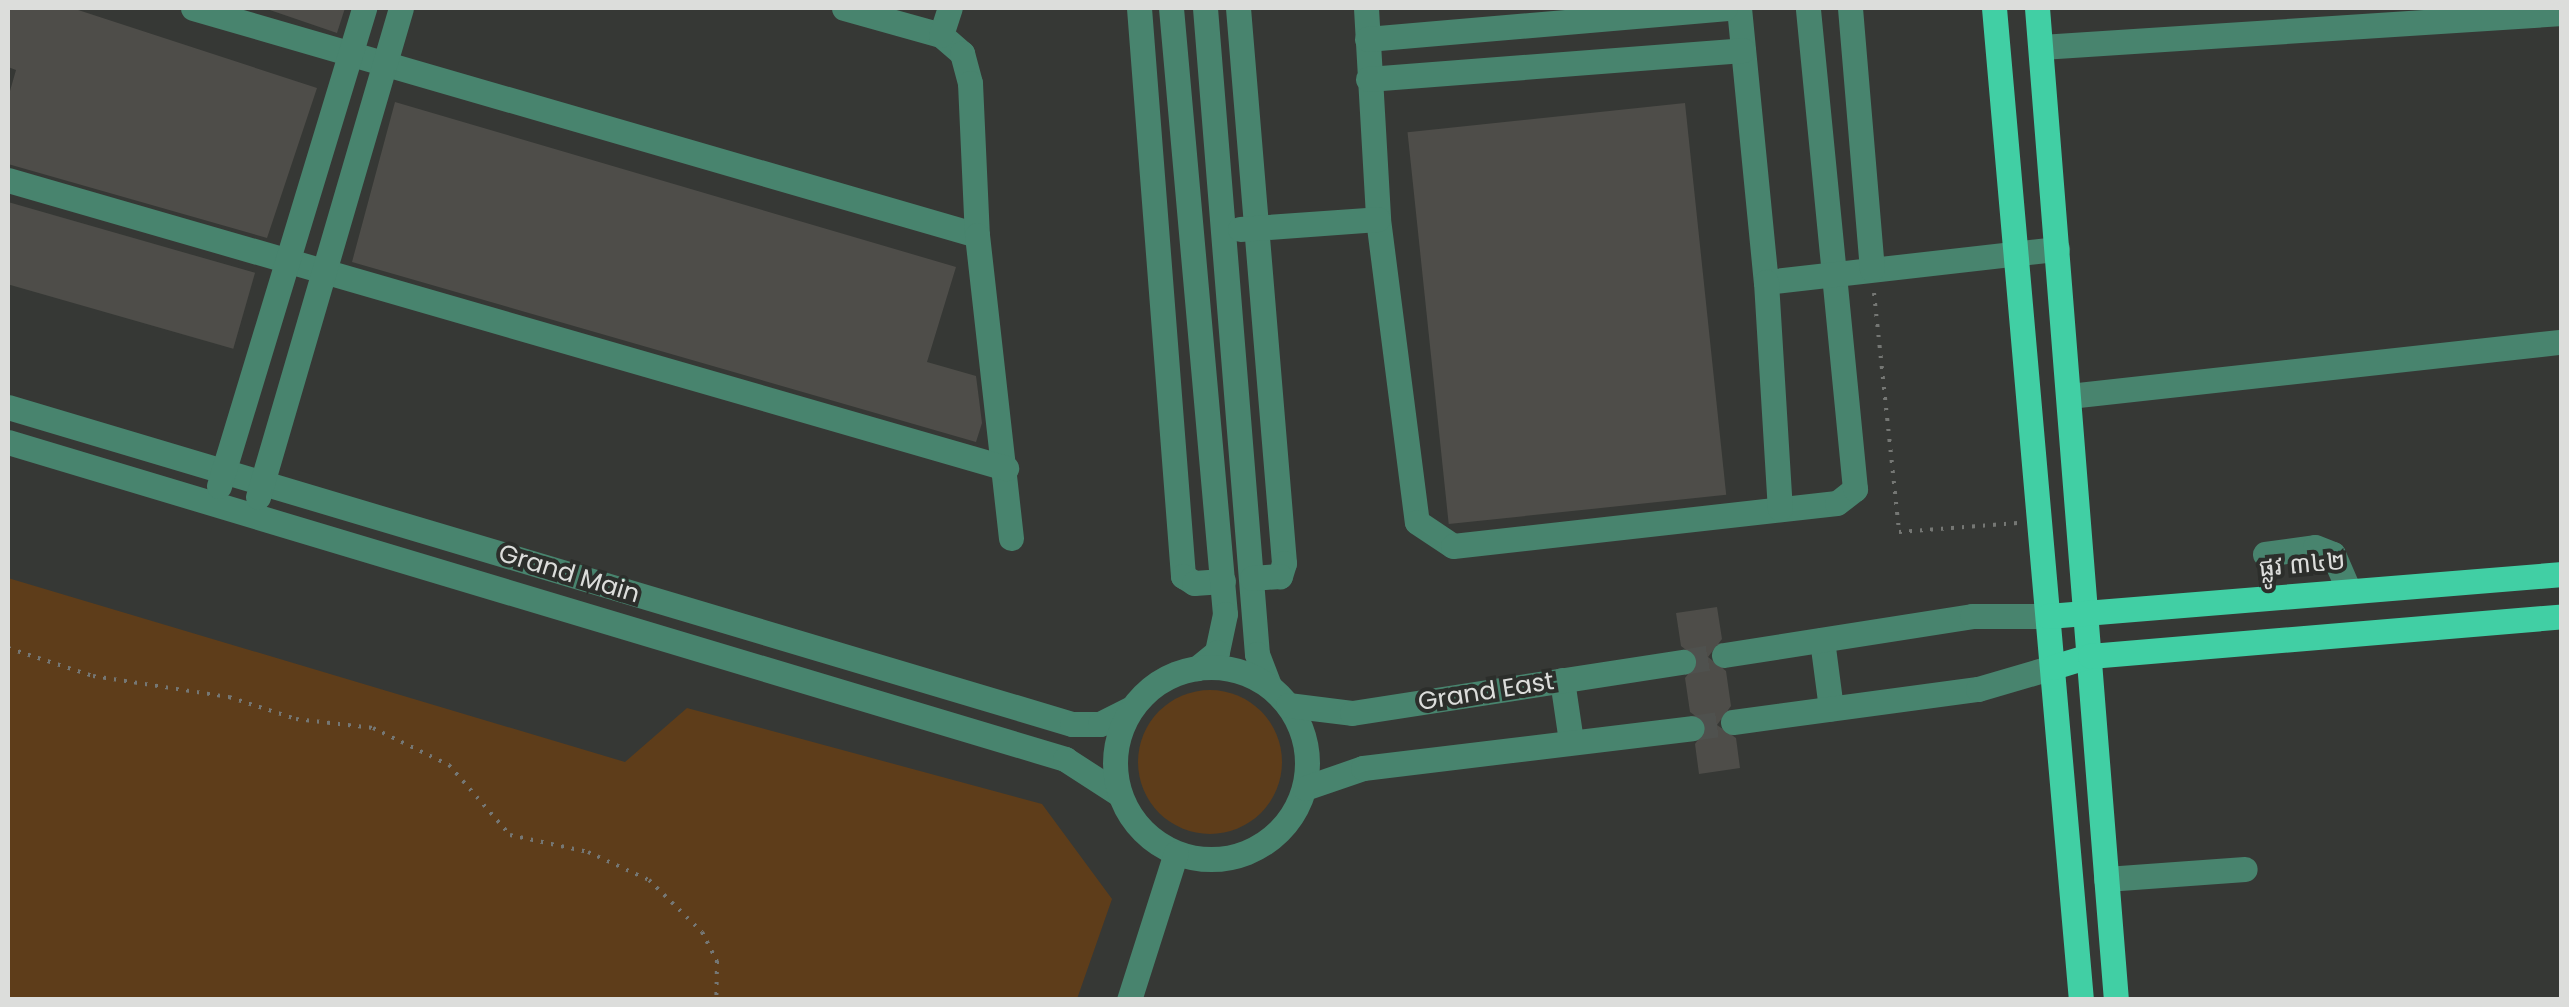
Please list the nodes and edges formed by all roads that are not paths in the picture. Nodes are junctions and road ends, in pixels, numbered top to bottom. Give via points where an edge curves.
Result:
1 (193, 8) edge
2 (364, 8) edge
3 (401, 8) edge
4 (844, 8) edge
5 (950, 8) edge
6 (1139, 8) edge
7 (1172, 8) edge
8 (1204, 8) edge
9 (1238, 8) edge
10 (1366, 8) edge
11 (1725, 8) edge
12 (1739, 8) edge
13 (1808, 8) edge
14 (1850, 8) edge
15 (1994, 8) edge
16 (2037, 8) edge
17 (2466, 13) edge
18 (2562, 13) edge
19 (940, 35) junction
20 (1367, 39) junction
21 (2041, 48) junction
22 (1743, 50) junction
23 (350, 55) junction
24 (384, 65) junction
25 (1368, 79) junction
26 (8, 180) edge
27 (1378, 219) junction
28 (1257, 228) junction
29 (1226, 230) junction
30 (1193, 232) junction
31 (1160, 234) junction
32 (977, 235) junction
33 (2057, 249) junction
34 (2014, 256) junction
35 (290, 264) junction
36 (1872, 269) junction
37 (323, 274) junction
38 (1836, 274) junction
39 (1766, 282) junction
40 (2562, 342) edge
41 (2069, 396) junction
42 (8, 407) edge
43 (8, 442) edge
44 (1006, 468) junction
45 (223, 471) junction
46 (262, 483) junction
47 (214, 502) junction
48 (1780, 508) junction
49 (252, 514) junction
50 (1011, 538) dead end
51 (2265, 554) dead end
52 (2562, 574) edge
53 (1252, 578) junction
54 (1222, 581) junction
55 (2349, 591) junction
56 (2048, 616) junction
57 (2086, 616) junction
58 (2562, 616) edge
59 (1822, 640) junction
60 (1724, 655) tunnel mouth
61 (2090, 656) junction
62 (1683, 662) tunnel mouth
63 (2053, 667) junction
64 (1197, 668) junction
65 (1562, 680) junction
66 (1269, 686) junction
67 (1288, 704) junction
68 (1831, 708) junction
69 (1130, 709) junction
70 (1733, 722) tunnel mouth
71 (1692, 728) tunnel mouth
72 (1572, 741) junction
73 (1305, 788) junction
74 (1119, 794) junction
75 (1176, 853) junction
76 (2245, 869) dead end
77 (2106, 879) junction
78 (1129, 1000) edge
79 (2080, 1000) edge
80 (2116, 1000) edge

1 - 23 street
2 - 23 street
3 - 24 street
4 - 19 street
5 - 19 street
6 - 31 street
7 - 30 street
8 - 29 street
9 - 28 street
10 - 20 street
11 - 20 street
12 - 22 street
13 - 38 street
14 - 36 street
15 - 34 main road
16 - 21 main road
17 - 18 street
17 - 21 street
19 - 32 street via 962,53 970,83
20 - 25 street
21 - 33 main road
22 - 25 street
22 - 39 street
23 - 24 street
23 - 35 street
24 - 32 street
24 - 37 street
25 - 27 street
26 - 35 street
27 - 28 street
27 - 48 street via 1416,522 1432,538 1453,546
28 - 29 street
28 - 53 street via 1284,563 1280,576
29 - 30 street
29 - 53 street
30 - 31 street
30 - 54 street
31 - 54 street via 1183,576 1194,583
32 - 44 street
33 - 34 street
33 - 41 main road
34 - 36 street
34 - 56 main road
35 - 37 street
35 - 45 street
36 - 38 street
37 - 44 street
37 - 46 street
38 - 39 street
38 - 48 street via 1855,488 1837,503
39 - 48 street
40 - 41 street
41 - 57 main road
42 - 45 street, Grand Main
43 - 47 street, Grand Main
44 - 50 street
45 - 46 street, Grand Main
45 - 47 street
46 - 49 street
46 - 69 street, Grand Main via 1072,724 1100,724
47 - 49 street, Grand Main
49 - 74 street, Grand Main via 1065,759
51 - 55 street via 2315,547 2334,554
52 - 55 main road, ផ្លូវ ៣៤២
53 - 66 street via 1257,654
54 - 64 street via 1223,635 1217,652
55 - 57 main road, ផ្លូវ ៣៤២
56 - 57 main road, ផ្លូវ ៣៤២
56 - 59 street via 1972,616
56 - 63 main road
57 - 61 main road
58 - 61 main road
59 - 60 street
59 - 68 street
61 - 63 main road
61 - 77 main road
62 - 65 street, Grand East
63 - 68 street via 1978,689
63 - 79 main road
64 - 66 street via 1242,672
64 - 69 street via 1154,685
65 - 67 street, Grand East via 1352,713
65 - 72 street
66 - 67 street
67 - 73 street via 1308,757
68 - 70 street
69 - 74 street via 1116,740
71 - 72 street
72 - 73 street via 1363,768
73 - 75 street via 1280,832 1258,848 1209,860
74 - 75 street via 1152,839
75 - 78 street
76 - 77 street
77 - 80 main road

